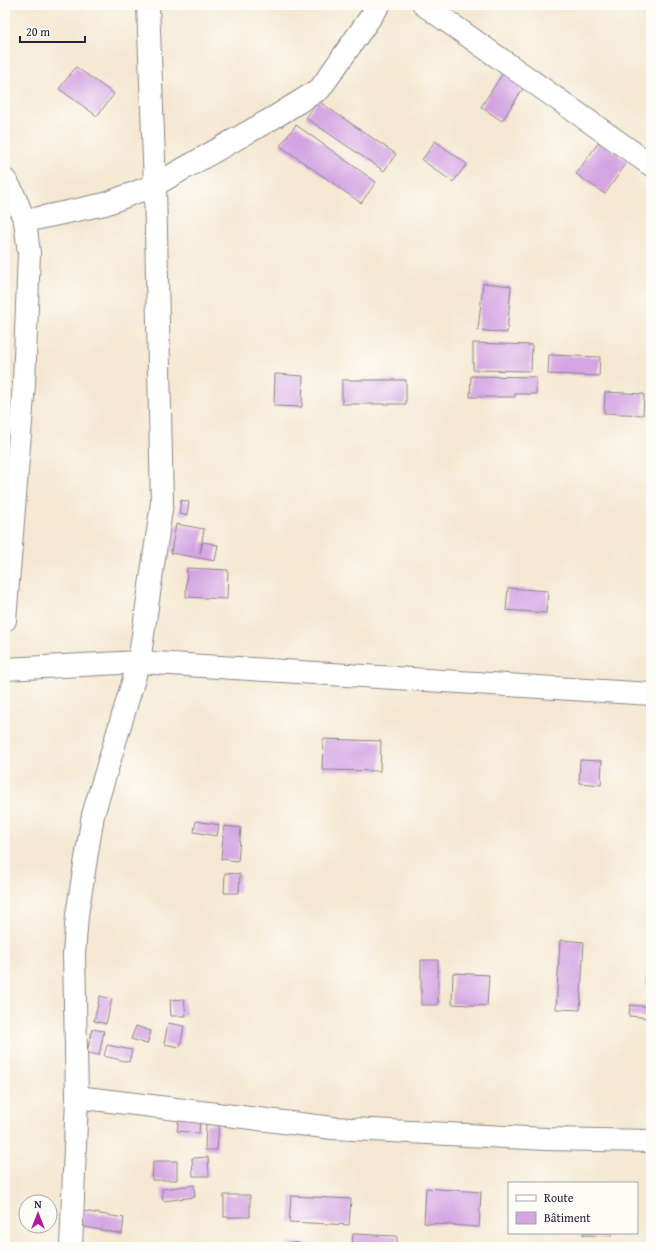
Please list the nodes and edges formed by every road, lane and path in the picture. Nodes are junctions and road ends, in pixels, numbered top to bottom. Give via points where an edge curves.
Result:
1 (148, 5) edge
2 (379, 5) edge
3 (424, 5) edge
4 (651, 165) edge
5 (5, 180) edge
6 (155, 185) junction
7 (25, 221) junction
8 (5, 620) edge
9 (139, 662) junction
10 (5, 669) edge
11 (651, 694) edge
12 (76, 1097) junction
13 (651, 1141) edge
14 (71, 1247) edge

1 - 6 street
2 - 6 street via 320,89
3 - 4 street
5 - 7 street
6 - 7 street via 105,204
6 - 9 street via 162,503
7 - 8 street via 29,253 24,384
9 - 10 street
9 - 11 street
9 - 12 street via 93,815 77,914 74,954
12 - 13 street via 333,1128
12 - 14 street

